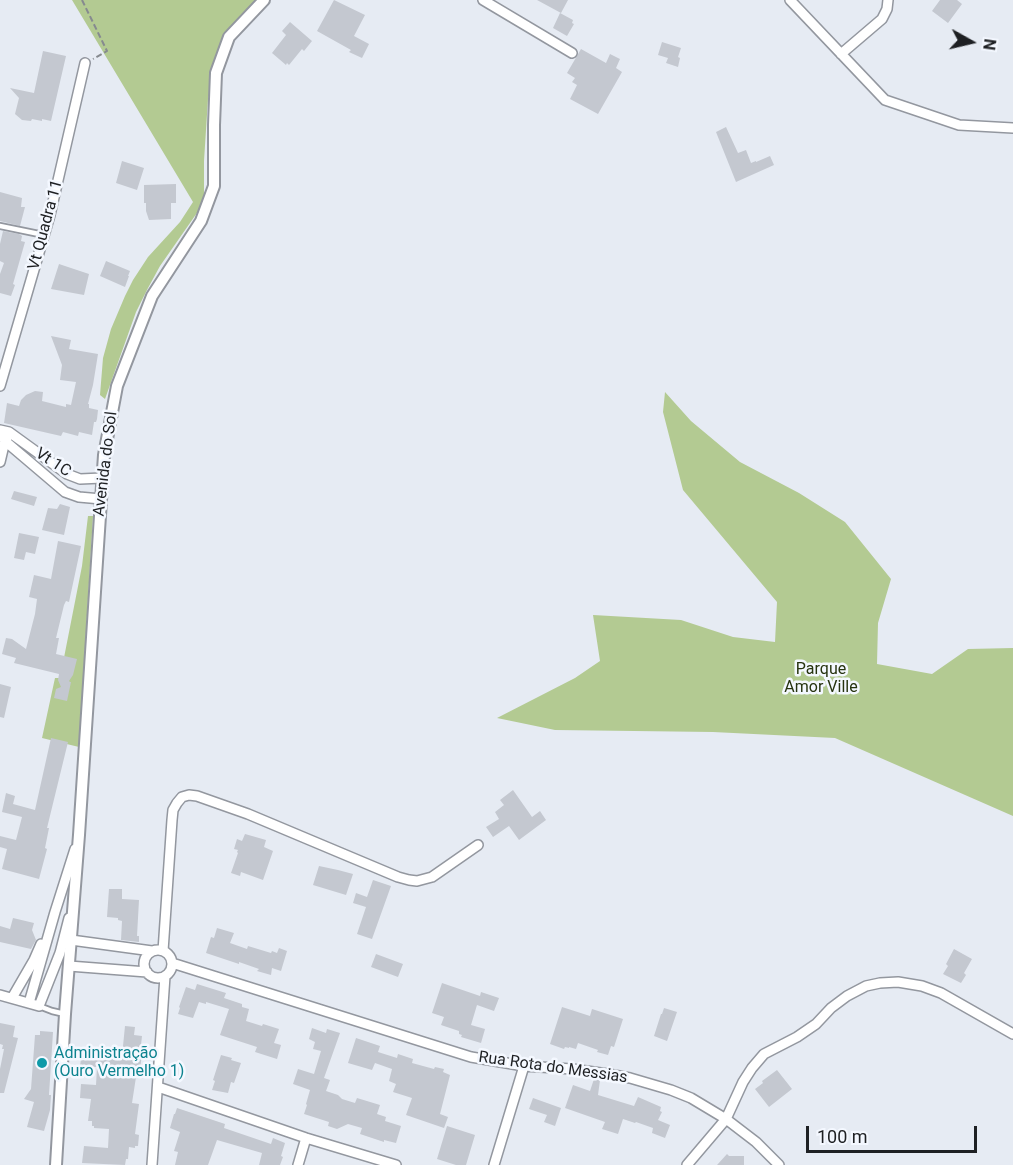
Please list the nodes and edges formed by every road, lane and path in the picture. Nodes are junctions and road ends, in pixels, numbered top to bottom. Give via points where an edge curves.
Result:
1 (81, 0) edge
2 (264, 0) edge
3 (483, 0) edge
4 (790, 0) edge
5 (888, 0) edge
6 (572, 53) dead end
7 (841, 54) junction
8 (85, 63) joint
9 (1013, 128) edge
10 (0, 226) edge
11 (44, 235) junction
12 (0, 386) edge
13 (4, 434) edge
14 (0, 462) edge
15 (67, 474) junction
16 (102, 478) junction
17 (64, 492) junction
18 (101, 499) junction
19 (80, 835) junction
20 (478, 845) dead end
21 (75, 887) junction
22 (55, 912) junction
23 (71, 940) junction
24 (152, 951) junction
25 (164, 951) junction
26 (172, 963) junction
27 (69, 966) junction
28 (147, 972) junction
29 (165, 976) junction
30 (0, 995) edge
31 (12, 998) junction
32 (29, 1003) junction
33 (39, 1006) junction
34 (65, 1014) junction
35 (1013, 1034) edge
36 (524, 1066) junction
37 (158, 1087) junction
38 (726, 1119) junction
39 (306, 1138) junction
40 (360, 1154) junction
41 (56, 1165) edge
42 (152, 1165) edge
43 (298, 1165) edge
44 (356, 1165) edge
45 (396, 1165) edge
46 (494, 1165) edge
47 (687, 1165) edge
48 (779, 1165) edge

1 - 8 path via 106,51
2 - 16 street, Avenida do Sol via 229,37 216,73 214,186 201,221 152,296 117,386
3 - 6 street
4 - 7 street
5 - 7 street via 882,19
7 - 9 street via 885,99 959,125
8 - 11 street, Vt Quadra 11
10 - 11 lane
11 - 12 street, Vt Quadra 11
13 - 14 street
13 - 15 street, Vt 1C
13 - 17 street
15 - 16 street, Vt 1C via 80,479
15 - 17 street
16 - 18 street, Avenida do Sol
17 - 18 street
18 - 19 street, Avenida do Sol
19 - 21 street, Avenida do Sol
19 - 22 street
20 - 25 street via 432,877 409,880 237,810 197,796 182,797 171,820
21 - 23 street, Avenida do Sol
21 - 33 street via 64,942
22 - 31 street
22 - 32 street
23 - 24 street
23 - 27 street, Avenida do Sol
24 - 25 street
24 - 28 street via 144,960
25 - 26 street
26 - 29 street
26 - 36 street, Rua Rota do Messias via 460,1053
27 - 28 street
27 - 34 street, Avenida do Sol
28 - 29 street via 158,978
29 - 37 street
30 - 31 street
31 - 32 street
32 - 33 street
33 - 34 lane
34 - 41 street, Avenida do Sol
35 - 38 street via 922,986 898,982 866,986 847,996 797,1037 764,1054 743,1082
36 - 38 street, Rua Rota do Messias via 630,1078 691,1098
36 - 46 street
37 - 39 street
37 - 42 street
38 - 47 street
38 - 48 street, Rua Rota do Messias
39 - 40 street
39 - 43 street
40 - 44 street
40 - 45 street

